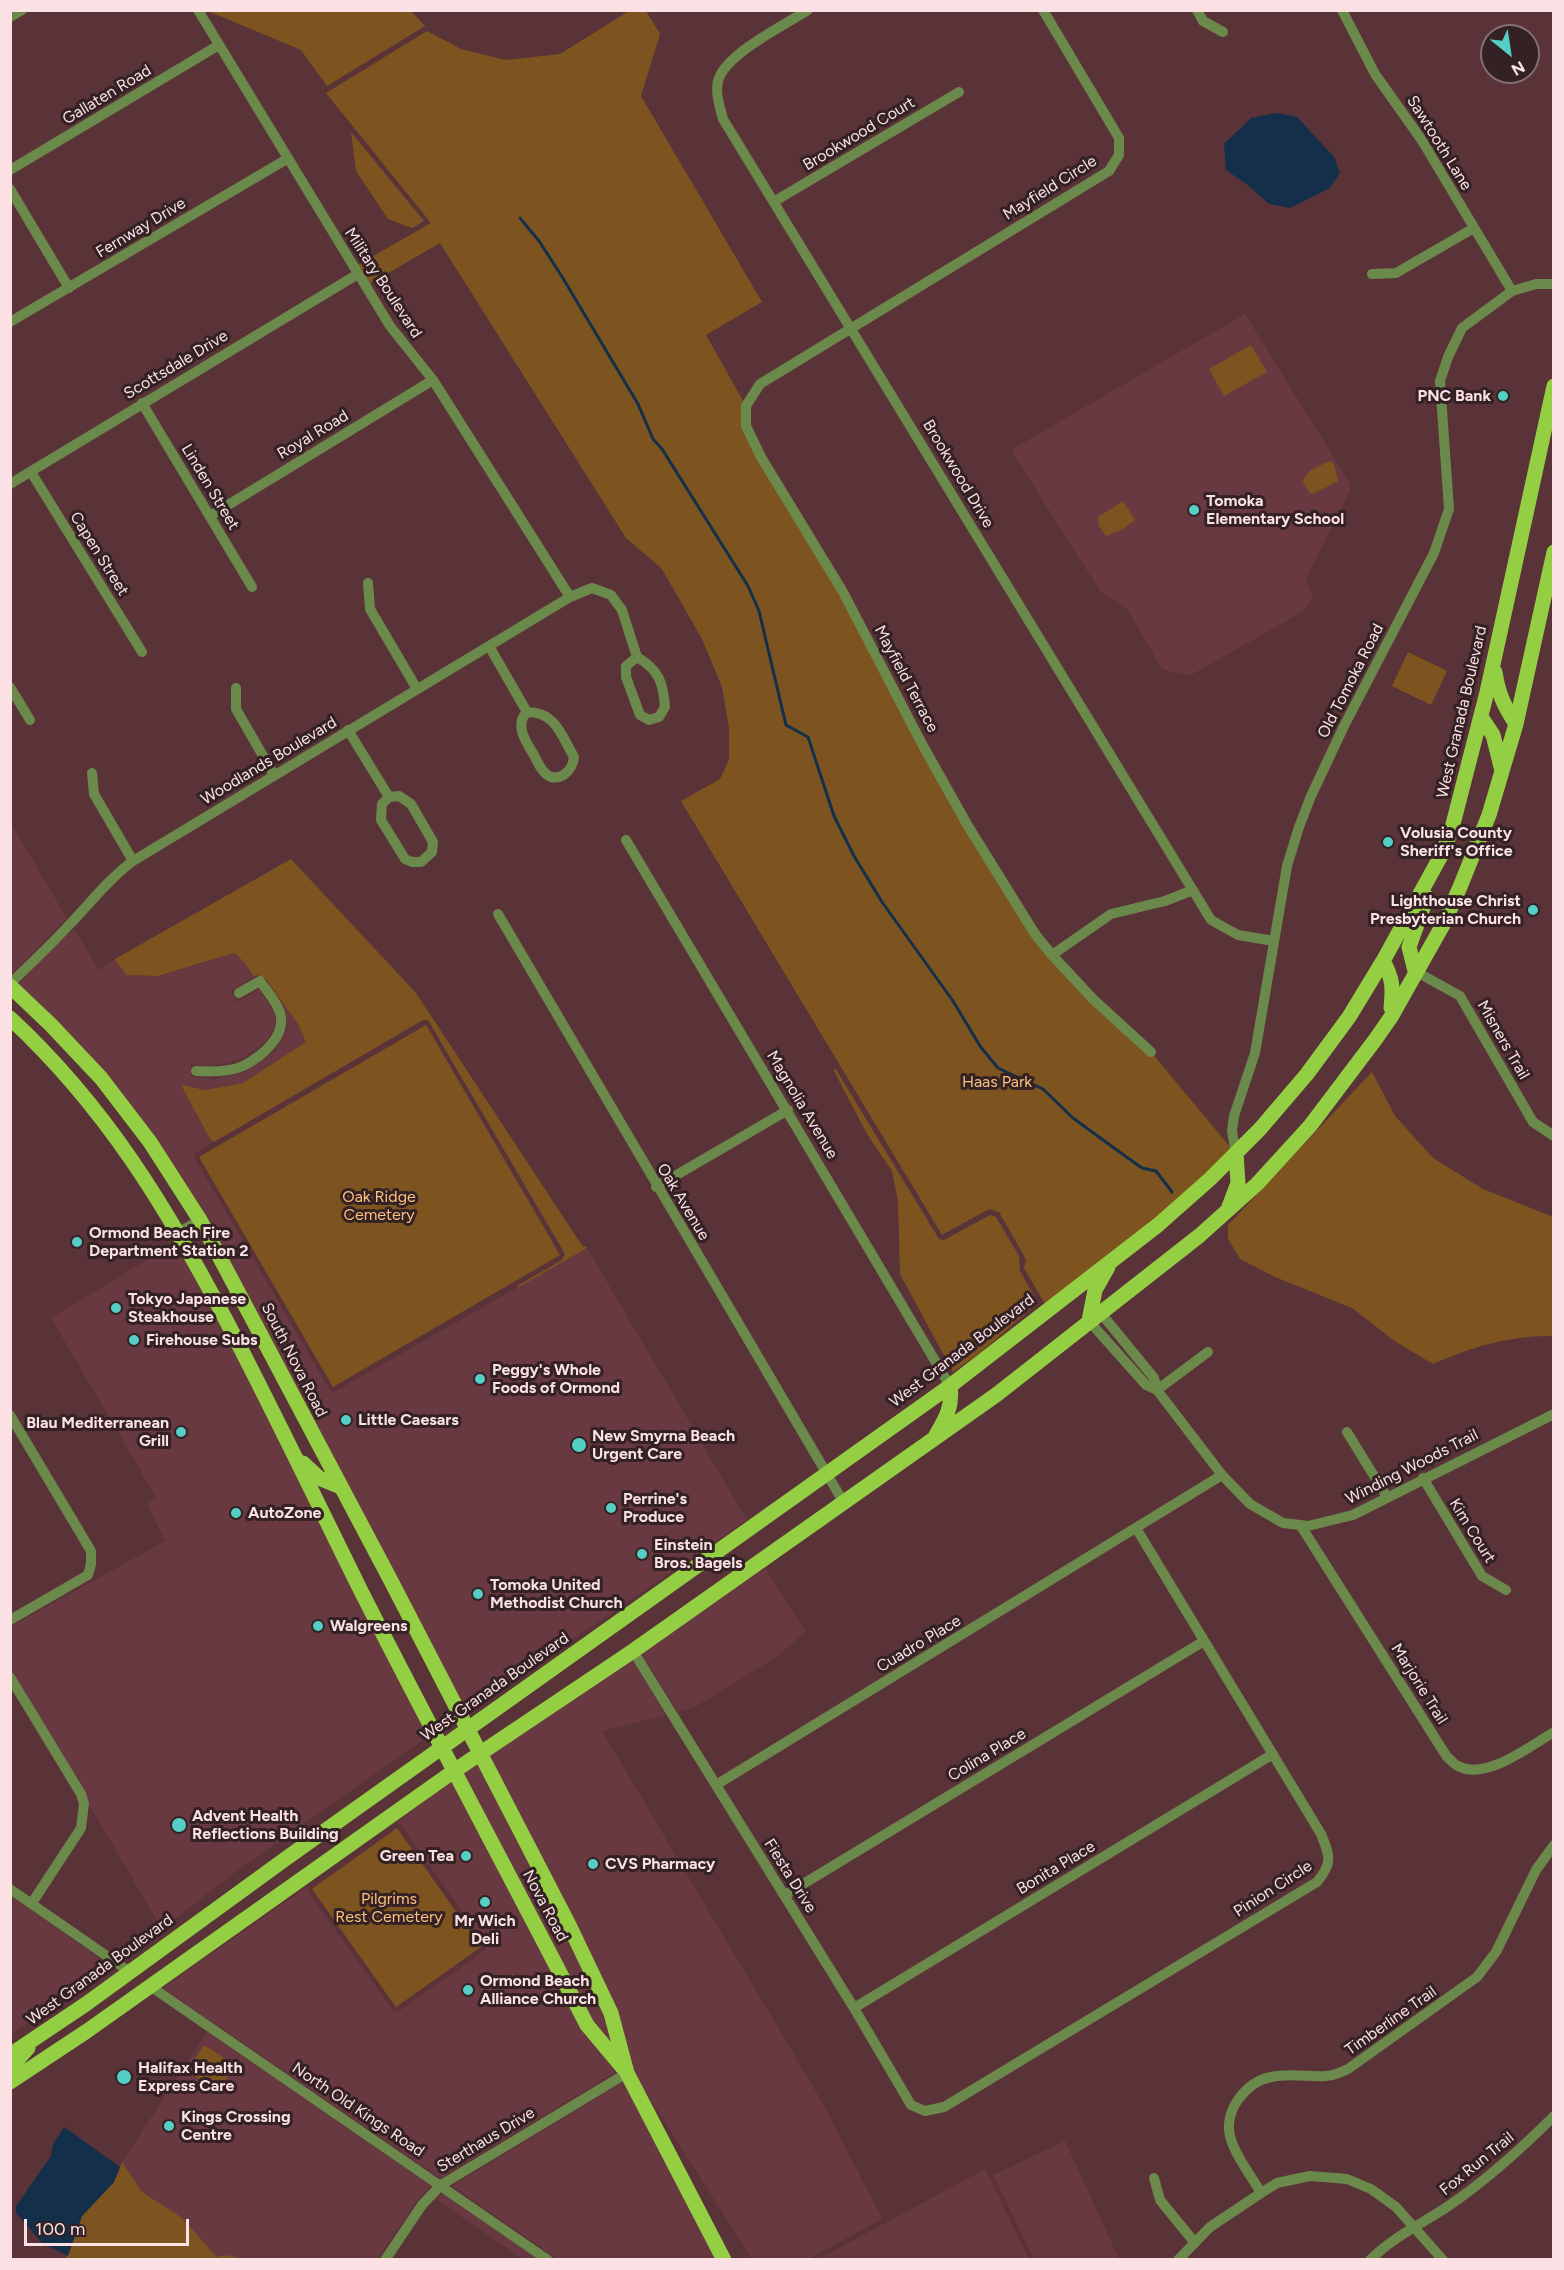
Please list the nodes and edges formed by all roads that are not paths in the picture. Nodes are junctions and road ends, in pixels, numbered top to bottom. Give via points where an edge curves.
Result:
1 (22, 10) edge
2 (198, 10) edge
3 (808, 10) edge
4 (1043, 10) edge
5 (1197, 10) edge
6 (1342, 10) edge
7 (10, 17) edge
8 (1223, 32) dead end
9 (219, 45) junction
10 (959, 92) dead end
11 (287, 159) junction
12 (10, 170) edge
13 (10, 189) edge
14 (775, 201) junction
15 (1474, 228) junction
16 (358, 274) junction
17 (1372, 274) dead end
18 (1554, 284) edge
19 (69, 288) junction
20 (1512, 291) junction
21 (10, 322) edge
22 (851, 327) junction
23 (433, 380) junction
24 (1554, 386) edge
25 (142, 403) junction
26 (31, 472) junction
27 (10, 484) edge
28 (210, 516) junction
29 (1554, 552) edge
30 (368, 583) dead end
31 (252, 587) dead end
32 (570, 597) junction
33 (489, 646) junction
34 (142, 652) dead end
35 (637, 657) junction
36 (1493, 663) junction
37 (10, 687) edge
38 (236, 688) dead end
39 (417, 689) junction
40 (527, 712) junction
41 (1481, 717) junction
42 (30, 720) dead end
43 (1516, 724) junction
44 (348, 730) junction
45 (92, 772) dead end
46 (1502, 774) junction
47 (274, 775) junction
48 (389, 797) junction
49 (626, 840) dead end
50 (1443, 852) junction
51 (133, 861) junction
52 (1193, 890) junction
53 (498, 914) dead end
54 (1274, 941) junction
55 (1052, 955) junction
56 (1383, 961) junction
57 (1415, 971) junction
58 (10, 985) edge
59 (239, 993) dead end
60 (1390, 1017) junction
61 (10, 1018) edge
62 (1151, 1052) dead end
63 (196, 1071) dead end
64 (788, 1110) junction
65 (1554, 1136) edge
66 (1236, 1154) junction
67 (656, 1187) junction
68 (1227, 1213) junction
69 (200, 1220) junction
70 (178, 1232) junction
71 (1113, 1259) junction
72 (1094, 1316) junction
73 (1208, 1352) dead end
74 (950, 1386) junction
75 (1157, 1390) junction
76 (1554, 1414) edge
77 (10, 1415) edge
78 (1347, 1432) dead end
79 (933, 1440) junction
80 (295, 1455) junction
81 (826, 1473) junction
82 (1222, 1475) junction
83 (1423, 1479) junction
84 (340, 1487) junction
85 (1387, 1497) junction
86 (844, 1503) junction
87 (1301, 1526) junction
88 (1137, 1528) junction
89 (1506, 1590) dead end
90 (10, 1620) edge
91 (1204, 1641) junction
92 (633, 1651) junction
93 (10, 1677) edge
94 (468, 1729) junction
95 (1554, 1732) edge
96 (442, 1747) junction
97 (480, 1753) junction
98 (1273, 1754) junction
99 (454, 1771) junction
100 (716, 1785) junction
101 (1554, 1845) edge
102 (10, 1889) edge
103 (784, 1895) junction
104 (32, 1904) junction
105 (173, 1940) junction
106 (130, 1972) junction
107 (150, 1986) junction
108 (854, 2008) junction
109 (108, 2015) junction
110 (33, 2041) junction
111 (10, 2055) edge
112 (10, 2068) edge
113 (627, 2073) junction
114 (10, 2082) edge
115 (925, 2111) joint
116 (1554, 2116) edge
117 (1154, 2178) dead end
118 (441, 2185) junction
119 (1261, 2193) junction
120 (1413, 2227) junction
121 (1195, 2242) junction
122 (385, 2259) edge
123 (548, 2259) edge
124 (724, 2259) edge
125 (1178, 2259) edge
126 (1370, 2259) edge
127 (1443, 2259) edge

1 - 7 street
2 - 9 street, Military Boulevard
3 - 14 street, Brookwood Drive via 755,42 719,77 717,95 723,119
4 - 22 street, Mayfield Circle via 1119,138 1119,155 1109,171
5 - 8 street via 1203,21
6 - 15 street, Sawtooth Lane via 1376,75 1421,139
9 - 11 street, Military Boulevard
9 - 12 street, Gallaten Road
10 - 14 street, Brookwood Court
11 - 16 street, Military Boulevard
11 - 19 street, Fernway Drive
13 - 19 street
14 - 22 street, Brookwood Drive
15 - 17 street via 1396,273
15 - 20 street, Sawtooth Lane
16 - 23 street, Military Boulevard via 390,326
16 - 25 street, Scottsdale Drive
18 - 20 street, Old Tomoka Road
19 - 21 street, Fernway Drive
20 - 54 street, Old Tomoka Road via 1462,328 1448,357 1440,381 1449,508 1434,553 1311,796 1287,866
22 - 52 street, Brookwood Drive
22 - 55 street, Mayfield Terrace via 760,384 746,406 746,426 843,592 968,826
23 - 28 street, Royal Road
23 - 32 street, Military Boulevard
24 - 36 main road, West Granada Boulevard
25 - 26 street, Scottsdale Drive
25 - 28 street, Linden Street
26 - 27 street, Scottsdale Drive
26 - 34 street, Capen Street
28 - 31 street, Linden Street
29 - 43 main road
30 - 39 street via 370,609
32 - 33 street, Woodlands Boulevard
32 - 35 street, Woodlands Boulevard via 592,588 611,595 622,610
33 - 39 street, Woodlands Boulevard
33 - 40 street
35 - 35 street via 626,666 626,677 640,715 648,720 659,717 665,708 664,693 653,666
36 - 41 main road, West Granada Boulevard
36 - 43 main road via 1498,694
37 - 42 street
38 - 47 street via 236,709
39 - 44 street, Woodlands Boulevard
40 - 40 street via 522,721 524,738 544,772 557,778 568,773 574,757 552,720 542,713
41 - 46 main road via 1493,735
41 - 50 main road, West Granada Boulevard
43 - 46 main road
44 - 47 street, Woodlands Boulevard
44 - 48 street
45 - 51 street via 94,794
46 - 57 main road via 1460,887
47 - 51 street, Woodlands Boulevard
48 - 48 street via 382,804 381,820 405,859 421,862 432,852 433,842 411,804 399,796
49 - 64 street, Magnolia Avenue
50 - 56 main road, West Granada Boulevard
50 - 57 main road via 1409,947
51 - 58 street, Woodlands Boulevard
52 - 54 street, Brookwood Drive via 1211,920 1238,935
52 - 55 street via 1111,914
53 - 67 street, Oak Avenue
54 - 66 street, Old Tomoka Road via 1255,1053 1234,1116
55 - 62 street, Mayfield Terrace
56 - 60 main road via 1393,986
56 - 66 main road, West Granada Boulevard via 1349,1017 1307,1074
57 - 60 main road
57 - 65 street, Misners Trail via 1460,996 1533,1122
58 - 69 main road, South Nova Road via 101,1078 150,1142
59 - 63 street via 260,981 280,1013 281,1029 271,1046 242,1066
60 - 68 main road via 1310,1126
61 - 70 main road via 47,1054 107,1125
64 - 67 street
64 - 74 street, Magnolia Avenue
66 - 68 main road via 1238,1184
66 - 71 main road, West Granada Boulevard via 1185,1203
67 - 81 street, Oak Avenue
68 - 72 main road
69 - 70 street
69 - 84 main road, South Nova Road
70 - 80 main road
71 - 72 main road via 1095,1290
71 - 74 main road, West Granada Boulevard
72 - 75 street, Winding Woods Trail via 1146,1385
72 - 79 main road
73 - 75 street
74 - 79 main road via 950,1411
74 - 81 main road, West Granada Boulevard
75 - 82 street, Winding Woods Trail
76 - 83 street, Winding Woods Trail
77 - 90 street via 91,1551 91,1564 88,1575
78 - 85 street
79 - 86 main road
80 - 84 main road via 319,1478
80 - 96 main road
81 - 86 street, Oak Avenue
81 - 94 main road, West Granada Boulevard
82 - 87 street, Winding Woods Trail via 1250,1504 1283,1523
82 - 88 street, Cuadro Place
83 - 85 street, Winding Woods Trail
83 - 89 street, Kim Court via 1482,1576
84 - 94 main road, South Nova Road
85 - 87 street, Winding Woods Trail via 1353,1515
86 - 92 main road
87 - 95 street, Marjorie Trail via 1447,1757 1459,1767 1486,1769 1501,1764
88 - 91 street, Pinion Circle
88 - 100 street, Cuadro Place
91 - 98 street, Pinion Circle
91 - 103 street, Colina Place
92 - 97 main road
92 - 100 street, Fiesta Drive
93 - 104 street via 84,1804 81,1828
94 - 96 main road, West Granada Boulevard
94 - 97 main road, South Nova Road
96 - 99 main road, Nova Road
96 - 105 main road, West Granada Boulevard
97 - 99 main road
97 - 113 main road, Nova Road via 611,2013
98 - 108 street, Bonita Place
98 - 115 street, Pinion Circle via 1329,1854 1327,1870 1317,1881 944,2107
99 - 107 main road
99 - 113 main road, Nova Road via 587,2025
100 - 103 street, Fiesta Drive
101 - 119 street, Timberline Trail via 1536,1870 1496,1952 1478,1977 1348,2069 1329,2076 1270,2077 1252,2085 1238,2098 1230,2134
102 - 104 street
103 - 108 street, Fiesta Drive
104 - 106 street
105 - 106 main road, West Granada Boulevard
105 - 107 main road via 156,1965
106 - 109 main road via 126,1991
106 - 110 main road, West Granada Boulevard
107 - 109 main road
107 - 118 street, North Old Kings Road
108 - 115 street, Fiesta Drive via 911,2105
109 - 114 main road
110 - 111 main road, West Granada Boulevard
110 - 112 main road
113 - 118 street, Sterthaus Drive
113 - 124 main road, Nova Road
116 - 120 street, Fox Run Trail via 1448,2206
117 - 121 street via 1160,2200
118 - 122 street, Sterthaus Drive via 422,2205
118 - 123 street, North Old Kings Road
119 - 120 street via 1277,2183 1310,2176 1347,2179 1371,2189
119 - 121 street via 1210,2227
120 - 126 street, Fox Run Trail
120 - 127 street
121 - 125 street

